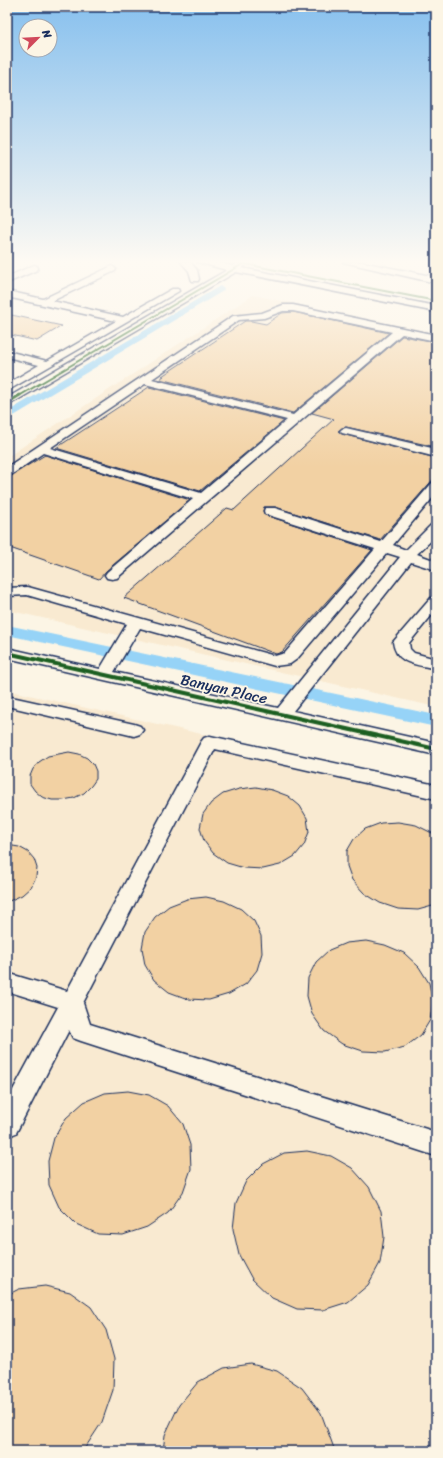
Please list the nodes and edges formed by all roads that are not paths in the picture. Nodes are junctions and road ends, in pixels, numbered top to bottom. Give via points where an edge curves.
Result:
1 (107, 330) edge
2 (132, 330) edge
3 (218, 330) edge
4 (400, 330) joint
5 (436, 338) edge
6 (7, 354) edge
7 (48, 364) junction
8 (143, 380) junction
9 (7, 388) edge
10 (7, 403) edge
11 (296, 419) junction
12 (346, 431) dead end
13 (41, 449) junction
14 (436, 453) edge
15 (7, 472) edge
16 (436, 486) edge
17 (203, 498) junction
18 (270, 512) dead end
19 (436, 528) edge
20 (384, 547) junction
21 (408, 556) junction
22 (436, 566) edge
23 (112, 576) dead end
24 (7, 592) edge
25 (436, 601) edge
26 (136, 622) junction
27 (7, 652) edge
28 (436, 664) edge
29 (108, 669) junction
30 (7, 701) edge
31 (286, 709) junction
32 (134, 730) dead end
33 (436, 749) edge
34 (436, 792) edge
35 (7, 982) edge
36 (72, 1002) junction
37 (7, 1126) edge
38 (436, 1144) edge

1 - 7 street
2 - 10 street
3 - 8 street
4 - 5 street
4 - 11 street
6 - 7 street
7 - 9 street
8 - 11 street
8 - 13 street
11 - 17 street
12 - 14 street
13 - 15 street
13 - 17 street
16 - 20 street
17 - 23 street
18 - 20 street
19 - 21 street
20 - 21 street
20 - 26 street via 291,656 284,660 275,661
21 - 22 street
21 - 31 street
24 - 26 street via 28,591
25 - 28 street via 401,642 402,650 409,657
26 - 29 street
27 - 29 street, Banyan Place
29 - 31 street, Banyan Place
30 - 32 street
31 - 33 street, Banyan Place
34 - 36 street via 210,742
35 - 36 street
36 - 37 street
36 - 38 street via 81,1032

